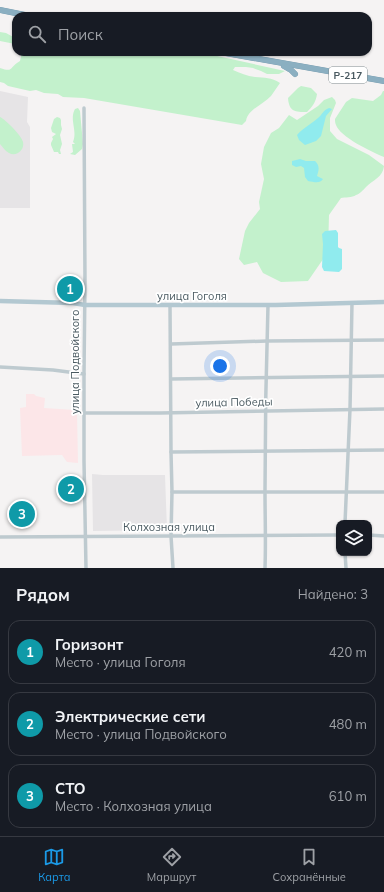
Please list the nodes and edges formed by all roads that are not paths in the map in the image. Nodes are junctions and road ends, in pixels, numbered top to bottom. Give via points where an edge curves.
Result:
1 (0, 10) edge
2 (12, 12) edge
3 (0, 14) edge
4 (12, 16) edge
5 (242, 56) edge
6 (276, 62) junction
7 (295, 74) dead end
8 (384, 81) edge
9 (84, 108) dead end
10 (0, 301) edge
11 (384, 302) edge
12 (352, 303) junction
13 (85, 305) junction
14 (170, 305) junction
15 (268, 305) junction
16 (267, 340) junction
17 (351, 340) junction
18 (384, 340) edge
19 (171, 344) junction
20 (0, 367) edge
21 (84, 374) junction
22 (384, 376) edge
23 (350, 377) junction
24 (266, 378) junction
25 (171, 379) junction
26 (350, 409) junction
27 (384, 409) edge
28 (266, 411) junction
29 (171, 412) junction
30 (84, 413) junction
31 (349, 450) junction
32 (384, 450) edge
33 (266, 451) junction
34 (171, 452) junction
35 (172, 492) junction
36 (347, 492) junction
37 (384, 492) edge
38 (265, 493) junction
39 (345, 520) edge
40 (266, 535) junction
41 (336, 535) edge
42 (372, 535) edge
43 (85, 536) junction
44 (171, 536) junction
45 (384, 536) edge
46 (0, 537) edge
47 (345, 556) edge
48 (86, 568) edge
49 (173, 568) edge
50 (265, 568) edge
51 (346, 568) edge

1 - 2 highway
3 - 4 highway
5 - 6 highway, Р-217
6 - 7 highway
6 - 8 highway, Р-217
9 - 13 street, улица Подвойского
10 - 13 main road, улица Гоголя
11 - 12 main road, улица Гоголя
12 - 15 main road, улица Гоголя
12 - 17 street
13 - 14 main road, улица Гоголя
13 - 21 street, улица Подвойского
14 - 15 main road, улица Гоголя
14 - 19 street
15 - 16 street
16 - 17 street
16 - 19 street
16 - 24 street
17 - 18 street
17 - 23 street
19 - 25 street
20 - 21 street
21 - 30 street, улица Подвойского
22 - 23 street
23 - 24 street
23 - 26 street
24 - 25 street
24 - 28 street
25 - 29 street
26 - 27 street, улица Победы
26 - 28 street, улица Победы
26 - 31 street
28 - 29 street, улица Победы
28 - 33 street
29 - 30 street, улица Победы
29 - 34 street
30 - 43 street, улица Подвойского
31 - 32 street
31 - 33 street
31 - 36 street
33 - 34 street
33 - 38 street
34 - 35 street
35 - 38 street
35 - 44 street
36 - 37 street
36 - 38 street
36 - 39 street
38 - 40 street
40 - 41 street, Колхозная улица
40 - 44 street, Колхозная улица
40 - 50 street
42 - 45 street
43 - 44 street, Колхозная улица
43 - 46 street, Колхозная улица
43 - 48 street, улица Подвойского
44 - 49 street
47 - 51 street

